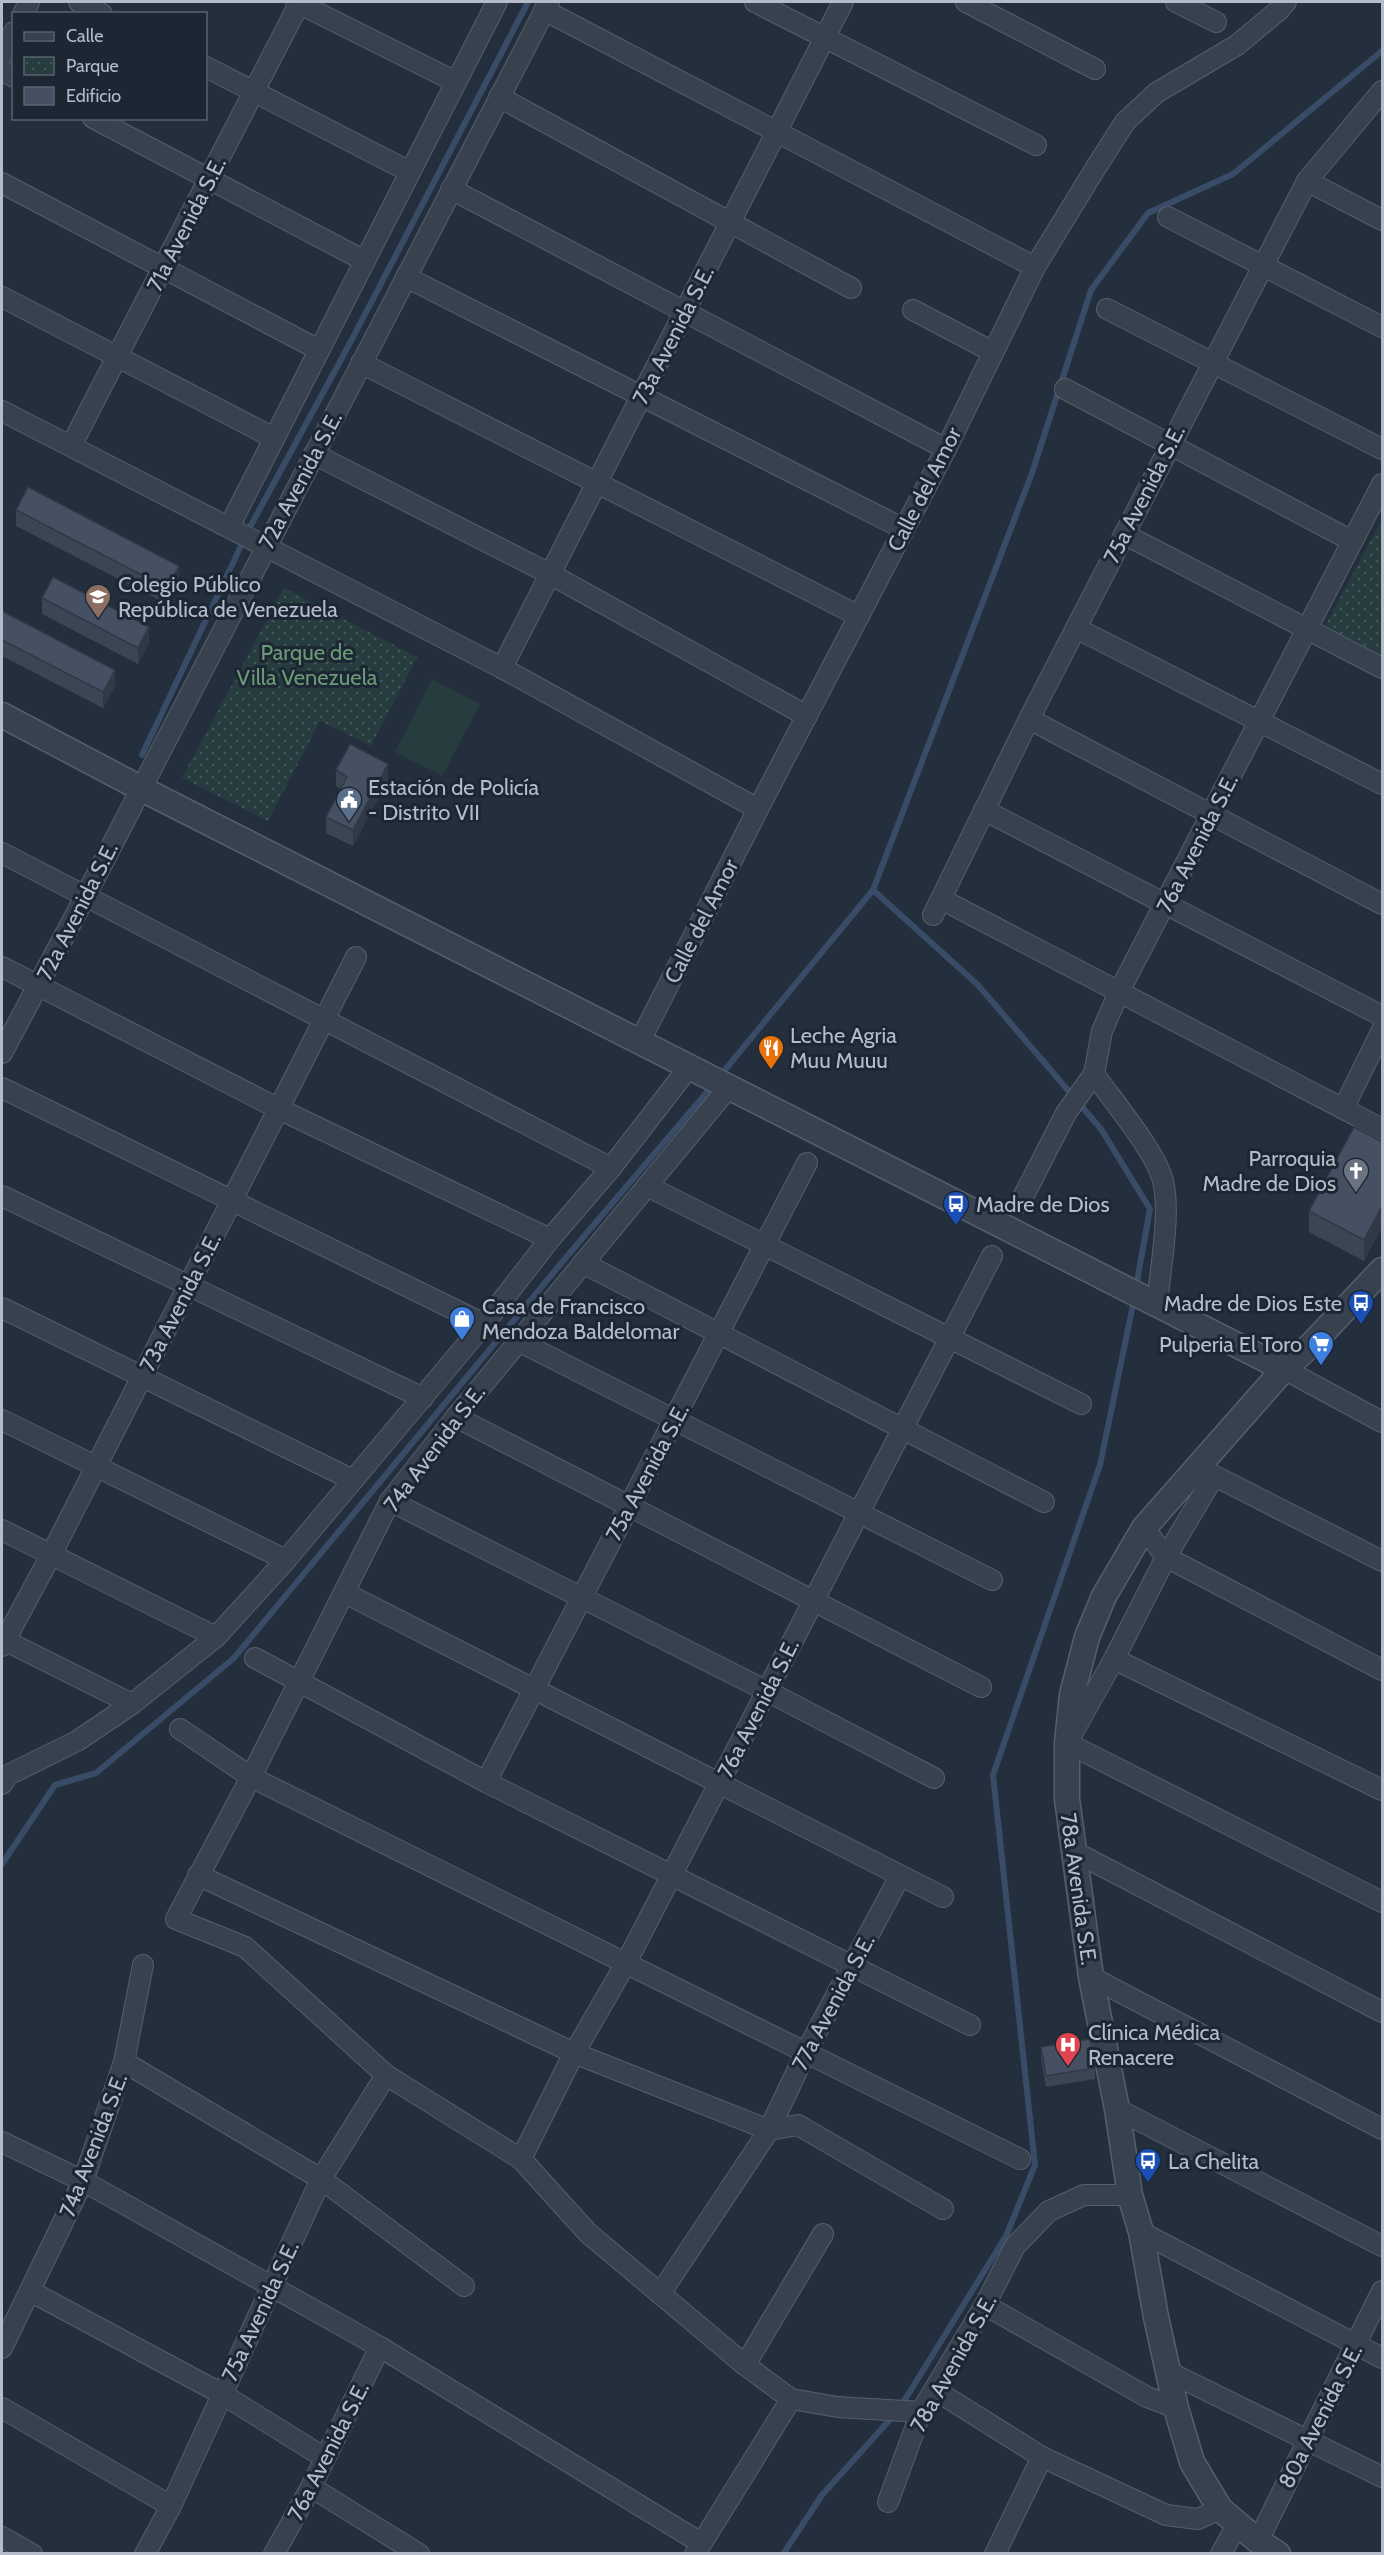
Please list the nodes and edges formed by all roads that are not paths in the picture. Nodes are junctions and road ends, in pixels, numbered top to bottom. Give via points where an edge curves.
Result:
1 (79, 2) edge
2 (299, 2) edge
3 (497, 2) edge
4 (755, 2) edge
5 (843, 2) edge
6 (966, 2) edge
7 (1176, 2) edge
8 (1286, 2) edge
9 (547, 6) edge
10 (98, 12) edge
11 (1216, 22) dead end
12 (12, 36) edge
13 (825, 37) junction
14 (2, 55) edge
15 (207, 68) edge
16 (1095, 69) dead end
17 (456, 82) junction
18 (254, 92) junction
19 (499, 98) junction
20 (1380, 99) edge
21 (97, 120) edge
22 (777, 132) junction
23 (1036, 145) dead end
24 (410, 172) junction
25 (209, 179) junction
26 (1307, 181) junction
27 (2, 183) edge
28 (451, 189) junction
29 (1168, 216) dead end
30 (1383, 220) edge
31 (730, 223) junction
32 (365, 261) junction
33 (1263, 266) junction
34 (1035, 267) junction
35 (163, 268) junction
36 (406, 278) junction
37 (851, 288) dead end
38 (2, 297) edge
39 (1107, 309) dead end
40 (913, 310) dead end
41 (685, 312) junction
42 (1383, 327) edge
43 (319, 350) junction
44 (993, 352) junction
45 (117, 357) junction
46 (1214, 362) junction
47 (361, 363) junction
48 (1065, 389) dead end
49 (641, 397) junction
50 (2, 411) edge
51 (274, 438) junction
52 (1170, 444) junction
53 (71, 446) junction
54 (946, 449) junction
55 (1383, 449) edge
56 (314, 454) junction
57 (597, 483) junction
58 (1383, 484) edge
59 (229, 527) junction
60 (904, 529) junction
61 (1124, 534) junction
62 (1352, 541) junction
63 (266, 546) junction
64 (550, 574) junction
65 (859, 616) junction
66 (1076, 628) junction
67 (1306, 628) junction
68 (502, 668) junction
69 (1383, 668) edge
70 (2, 715) edge
71 (807, 716) junction
72 (1029, 719) junction
73 (1260, 721) junction
74 (1383, 783) edge
75 (140, 788) junction
76 (758, 809) junction
77 (984, 810) junction
78 (1211, 815) junction
79 (2, 853) edge
80 (85, 897) junction
81 (1165, 904) junction
82 (1383, 904) edge
83 (356, 957) dead end
84 (2, 967) edge
85 (38, 986) junction
86 (1119, 992) junction
87 (1383, 1016) edge
88 (324, 1020) junction
89 (1383, 1030) edge
90 (640, 1041) junction
91 (2, 1053) edge
92 (689, 1067) junction
93 (1094, 1074) junction
94 (729, 1087) junction
95 (2, 1088) edge
96 (1344, 1107) junction
97 (279, 1109) junction
98 (1383, 1129) edge
99 (807, 1163) dead end
100 (611, 1168) junction
101 (647, 1186) junction
102 (2, 1196) edge
103 (232, 1200) junction
104 (1020, 1203) dead end
105 (550, 1239) junction
106 (766, 1246) junction
107 (992, 1256) dead end
108 (583, 1263) junction
109 (1383, 1270) edge
110 (188, 1286) junction
111 (1141, 1297) junction
112 (2, 1308) edge
113 (484, 1324) junction
114 (719, 1335) junction
115 (949, 1338) junction
116 (518, 1341) junction
117 (1284, 1369) junction
118 (141, 1378) junction
119 (423, 1398) junction
120 (1081, 1404) dead end
121 (456, 1417) junction
122 (2, 1420) edge
123 (675, 1420) junction
124 (1383, 1422) edge
125 (903, 1428) junction
126 (96, 1467) junction
127 (1206, 1472) junction
128 (353, 1480) junction
129 (390, 1502) junction
130 (1044, 1502) dead end
131 (628, 1506) junction
132 (859, 1513) junction
133 (1144, 1528) junction
134 (2, 1530) edge
135 (51, 1555) junction
136 (1167, 1557) junction
137 (286, 1560) junction
138 (1383, 1561) edge
139 (992, 1580) dead end
140 (345, 1593) junction
141 (582, 1599) junction
142 (813, 1601) junction
143 (216, 1637) junction
144 (3, 1642) edge
145 (255, 1658) dead end
146 (1114, 1659) junction
147 (1383, 1670) edge
148 (298, 1680) junction
149 (981, 1687) dead end
150 (535, 1689) junction
151 (767, 1691) junction
152 (132, 1704) junction
153 (180, 1729) dead end
154 (1066, 1743) junction
155 (4, 1777) edge
156 (251, 1777) junction
157 (934, 1778) dead end
158 (486, 1782) junction
159 (719, 1783) junction
160 (1383, 1790) edge
161 (1073, 1851) junction
162 (198, 1875) junction
163 (672, 1875) junction
164 (900, 1876) junction
165 (943, 1898) dead end
166 (1383, 1902) edge
167 (626, 1963) junction
168 (143, 1965) dead end
169 (852, 1965) junction
170 (1091, 1977) junction
171 (1383, 2012) edge
172 (970, 2025) dead end
173 (806, 2052) junction
174 (574, 2053) junction
175 (124, 2062) junction
176 (386, 2075) junction
177 (1117, 2109) junction
178 (1383, 2129) edge
179 (769, 2130) junction
180 (2, 2142) edge
181 (521, 2159) junction
182 (1020, 2159) dead end
183 (321, 2179) junction
184 (83, 2181) junction
185 (1130, 2195) junction
186 (943, 2209) dead end
187 (1141, 2232) junction
188 (823, 2235) dead end
189 (1383, 2246) edge
190 (271, 2286) junction
191 (464, 2286) dead end
192 (30, 2291) junction
193 (1383, 2291) edge
194 (660, 2294) junction
195 (985, 2305) junction
196 (1355, 2344) junction
197 (380, 2347) junction
198 (2, 2348) edge
199 (1383, 2358) edge
200 (745, 2365) junction
201 (1169, 2372) junction
202 (935, 2390) junction
203 (222, 2394) junction
204 (791, 2399) junction
205 (2, 2408) edge
206 (1176, 2408) junction
207 (921, 2412) junction
208 (1307, 2438) junction
209 (1042, 2457) junction
210 (325, 2458) junction
211 (1383, 2476) edge
212 (311, 2487) junction
213 (888, 2502) dead end
214 (171, 2506) junction
215 (1229, 2517) junction
216 (2, 2537) edge
217 (1268, 2547) edge
218 (698, 2548) edge
219 (32, 2553) edge
220 (145, 2553) edge
221 (274, 2553) edge
222 (419, 2553) edge
223 (994, 2553) edge
224 (1221, 2553) edge

1 - 10 street
2 - 17 street
2 - 18 street, 71a Avenida S.E.
3 - 17 street, 72a Avenida S.E.
4 - 13 street
5 - 13 street, 73a Avenida S.E.
6 - 16 street
7 - 11 street
8 - 34 street, Calle del Amor via 1237,45 1156,93 1125,123
9 - 19 street, 72a Avenida S.E.
9 - 22 street
12 - 14 street
13 - 22 street, 73a Avenida S.E.
13 - 23 street
15 - 18 street
17 - 24 street, 72a Avenida S.E.
18 - 24 street
18 - 25 street, 71a Avenida S.E.
19 - 28 street, 72a Avenida S.E.
19 - 31 street
20 - 26 street, 75a Avenida S.E.
21 - 25 street
22 - 31 street, 73a Avenida S.E.
22 - 34 street
24 - 32 street, 72a Avenida S.E.
25 - 32 street
25 - 35 street, 71a Avenida S.E.
26 - 30 street
26 - 33 street, 75a Avenida S.E.
27 - 35 street
28 - 36 street, 72a Avenida S.E.
28 - 41 street
29 - 33 street
31 - 37 street
31 - 41 street, 73a Avenida S.E.
32 - 43 street, 72a Avenida S.E.
33 - 42 street
33 - 46 street, 75a Avenida S.E.
34 - 44 street, Calle del Amor
35 - 43 street
35 - 45 street, 71a Avenida S.E.
36 - 47 street, 72a Avenida S.E.
36 - 49 street
38 - 45 street
39 - 46 street
40 - 44 street
41 - 49 street, 73a Avenida S.E.
41 - 54 street
43 - 51 street, 72a Avenida S.E.
44 - 54 street, Calle del Amor
45 - 51 street
45 - 53 street, 71a Avenida S.E.
46 - 52 street, 75a Avenida S.E.
46 - 55 street
47 - 56 street, 72a Avenida S.E.
47 - 57 street
48 - 52 street
49 - 57 street, 73a Avenida S.E.
49 - 60 street
50 - 53 street
51 - 59 street, 72a Avenida S.E.
52 - 61 street, 75a Avenida S.E.
52 - 62 street
53 - 59 street
54 - 60 street, Calle del Amor
56 - 63 street, 72a Avenida S.E.
56 - 64 street
57 - 64 street, 73a Avenida S.E.
57 - 65 street
58 - 62 street, 76a Avenida S.E.
59 - 63 street
60 - 65 street, Calle del Amor
61 - 66 street, 75a Avenida S.E.
61 - 67 street
62 - 67 street, 76a Avenida S.E.
63 - 68 street
63 - 75 street, 72a Avenida S.E.
64 - 68 street, 73a Avenida S.E.
64 - 71 street
65 - 71 street, Calle del Amor
66 - 72 street, 75a Avenida S.E.
66 - 73 street
67 - 69 street
67 - 73 street, 76a Avenida S.E.
68 - 76 street
70 - 75 street
71 - 76 street, Calle del Amor
72 - 77 street, 75a Avenida S.E.
72 - 78 street
73 - 74 street
73 - 78 street, 76a Avenida S.E.
75 - 80 street, 72a Avenida S.E.
75 - 90 street
76 - 90 street, Calle del Amor
77 - 81 street
77 - 86 street, 75a Avenida S.E. via 937,907
78 - 81 street, 76a Avenida S.E.
78 - 82 street
79 - 80 street
80 - 85 street, 72a Avenida S.E.
80 - 88 street
81 - 86 street, 76a Avenida S.E.
81 - 87 street
83 - 88 street, 73a Avenida S.E.
84 - 85 street
85 - 91 street, 72a Avenida S.E.
85 - 97 street
86 - 93 street, 76a Avenida S.E. via 1102,1031
86 - 96 street
88 - 97 street, 73a Avenida S.E.
88 - 100 street
89 - 96 street
90 - 92 street
92 - 94 street
92 - 100 street, 74a Avenida S.E.
93 - 104 street, 76a Avenida S.E. via 1066,1113
93 - 111 street via 1152,1157 1163,1180 1166,1202
94 - 101 street, 74a Avenida S.E.
94 - 111 street
95 - 103 street
96 - 98 street
97 - 103 street, 73a Avenida S.E.
97 - 105 street
99 - 106 street, 75a Avenida S.E.
100 - 105 street, 74a Avenida S.E.
101 - 106 street
101 - 108 street, 74a Avenida S.E.
102 - 110 street
103 - 110 street, 73a Avenida S.E.
103 - 113 street
105 - 113 street, 74a Avenida S.E.
106 - 114 street, 75a Avenida S.E.
106 - 115 street
107 - 115 street, 76a Avenida S.E.
108 - 114 street
108 - 116 street, 74a Avenida S.E.
109 - 117 street, 78a Avenida S.E.
110 - 118 street, 73a Avenida S.E.
110 - 119 street
111 - 117 street
112 - 118 street
113 - 119 street, 74a Avenida S.E.
114 - 123 street, 75a Avenida S.E.
114 - 125 street
115 - 120 street
115 - 125 street, 76a Avenida S.E.
116 - 121 street, 74a Avenida S.E.
116 - 123 street
117 - 124 street
117 - 127 street, 78a Avenida S.E.
118 - 126 street, 73a Avenida S.E.
118 - 128 street
119 - 128 street, 74a Avenida S.E.
121 - 129 street, 74a Avenida S.E.
121 - 131 street
122 - 126 street
123 - 131 street, 75a Avenida S.E.
123 - 132 street
125 - 130 street
125 - 132 street, 76a Avenida S.E.
126 - 135 street, 73a Avenida S.E.
126 - 137 street
127 - 133 street, 78a Avenida S.E.
127 - 136 street
127 - 138 street
128 - 137 street, 74a Avenida S.E.
129 - 140 street, 74a Avenida S.E.
129 - 141 street
131 - 141 street, 75a Avenida S.E.
131 - 142 street
132 - 139 street
132 - 142 street, 76a Avenida S.E.
133 - 136 street
133 - 154 street, 78a Avenida S.E. via 1104,1596 1088,1637 1072,1695
134 - 135 street
135 - 143 street
135 - 144 street, 73a Avenida S.E.
136 - 146 street
136 - 147 street
137 - 143 street, 74a Avenida S.E.
140 - 148 street, 74a Avenida S.E.
140 - 150 street
141 - 150 street, 75a Avenida S.E.
141 - 151 street
142 - 149 street
142 - 151 street, 76a Avenida S.E.
143 - 152 street, 74a Avenida S.E.
144 - 152 street
145 - 148 street
146 - 154 street
146 - 160 street
148 - 156 street, 74a Avenida S.E.
148 - 158 street
150 - 158 street, 75a Avenida S.E.
150 - 159 street
151 - 157 street
151 - 159 street, 76a Avenida S.E.
152 - 155 street, 74a Avenida S.E. via 77,1741
153 - 156 street
154 - 161 street, 78a Avenida S.E.
154 - 166 street
156 - 162 street, 74a Avenida S.E.
156 - 167 street
158 - 163 street
159 - 163 street, 76a Avenida S.E.
159 - 164 street
161 - 170 street, 78a Avenida S.E.
161 - 171 street
162 - 174 street
162 - 176 street, 74a Avenida S.E. via 176,1919 245,1947
163 - 167 street, 76a Avenida S.E.
163 - 169 street
164 - 165 street
164 - 169 street, 77a Avenida S.E.
167 - 173 street
167 - 174 street, 76a Avenida S.E.
168 - 175 street, 74a Avenida S.E.
169 - 172 street
169 - 173 street, 77a Avenida S.E.
170 - 177 street, 78a Avenida S.E.
170 - 178 street
173 - 179 street, 77a Avenida S.E.
173 - 182 street
174 - 179 street
174 - 181 street, 76a Avenida S.E.
175 - 183 street
175 - 184 street, 74a Avenida S.E.
176 - 181 street
176 - 183 street, 75a Avenida S.E.
177 - 185 street, 78a Avenida S.E.
177 - 189 street
179 - 186 street via 798,2126
179 - 194 street, 77a Avenida S.E.
180 - 184 street
181 - 194 street via 588,2233
183 - 190 street, 75a Avenida S.E.
183 - 191 street
184 - 190 street
184 - 192 street, 74a Avenida S.E.
185 - 187 street
185 - 195 street, 78a Avenida S.E. via 1084,2195 1049,2211 1016,2246
187 - 196 street
187 - 201 street
188 - 200 street
190 - 197 street
190 - 203 street, 75a Avenida S.E.
192 - 198 street, 74a Avenida S.E.
192 - 203 street
193 - 196 street, 80a Avenida S.E.
194 - 200 street
195 - 202 street, 78a Avenida S.E.
195 - 206 street via 1147,2397
196 - 199 street
196 - 208 street, 80a Avenida S.E.
197 - 210 street, 76a Avenida S.E.
197 - 218 street
200 - 204 street
201 - 206 street
201 - 208 street
202 - 207 street, 78a Avenida S.E.
202 - 209 street
203 - 210 street
203 - 214 street, 75a Avenida S.E.
204 - 207 street via 838,2408
204 - 218 street
205 - 214 street
206 - 215 street via 1192,2462
207 - 213 street, 78a Avenida S.E.
208 - 211 street
208 - 217 street, 80a Avenida S.E.
209 - 215 street via 1166,2515
209 - 223 street
210 - 212 street, 76a Avenida S.E.
212 - 221 street, 76a Avenida S.E.
212 - 222 street
214 - 220 street, 75a Avenida S.E.
215 - 217 street
215 - 224 street
216 - 219 street

